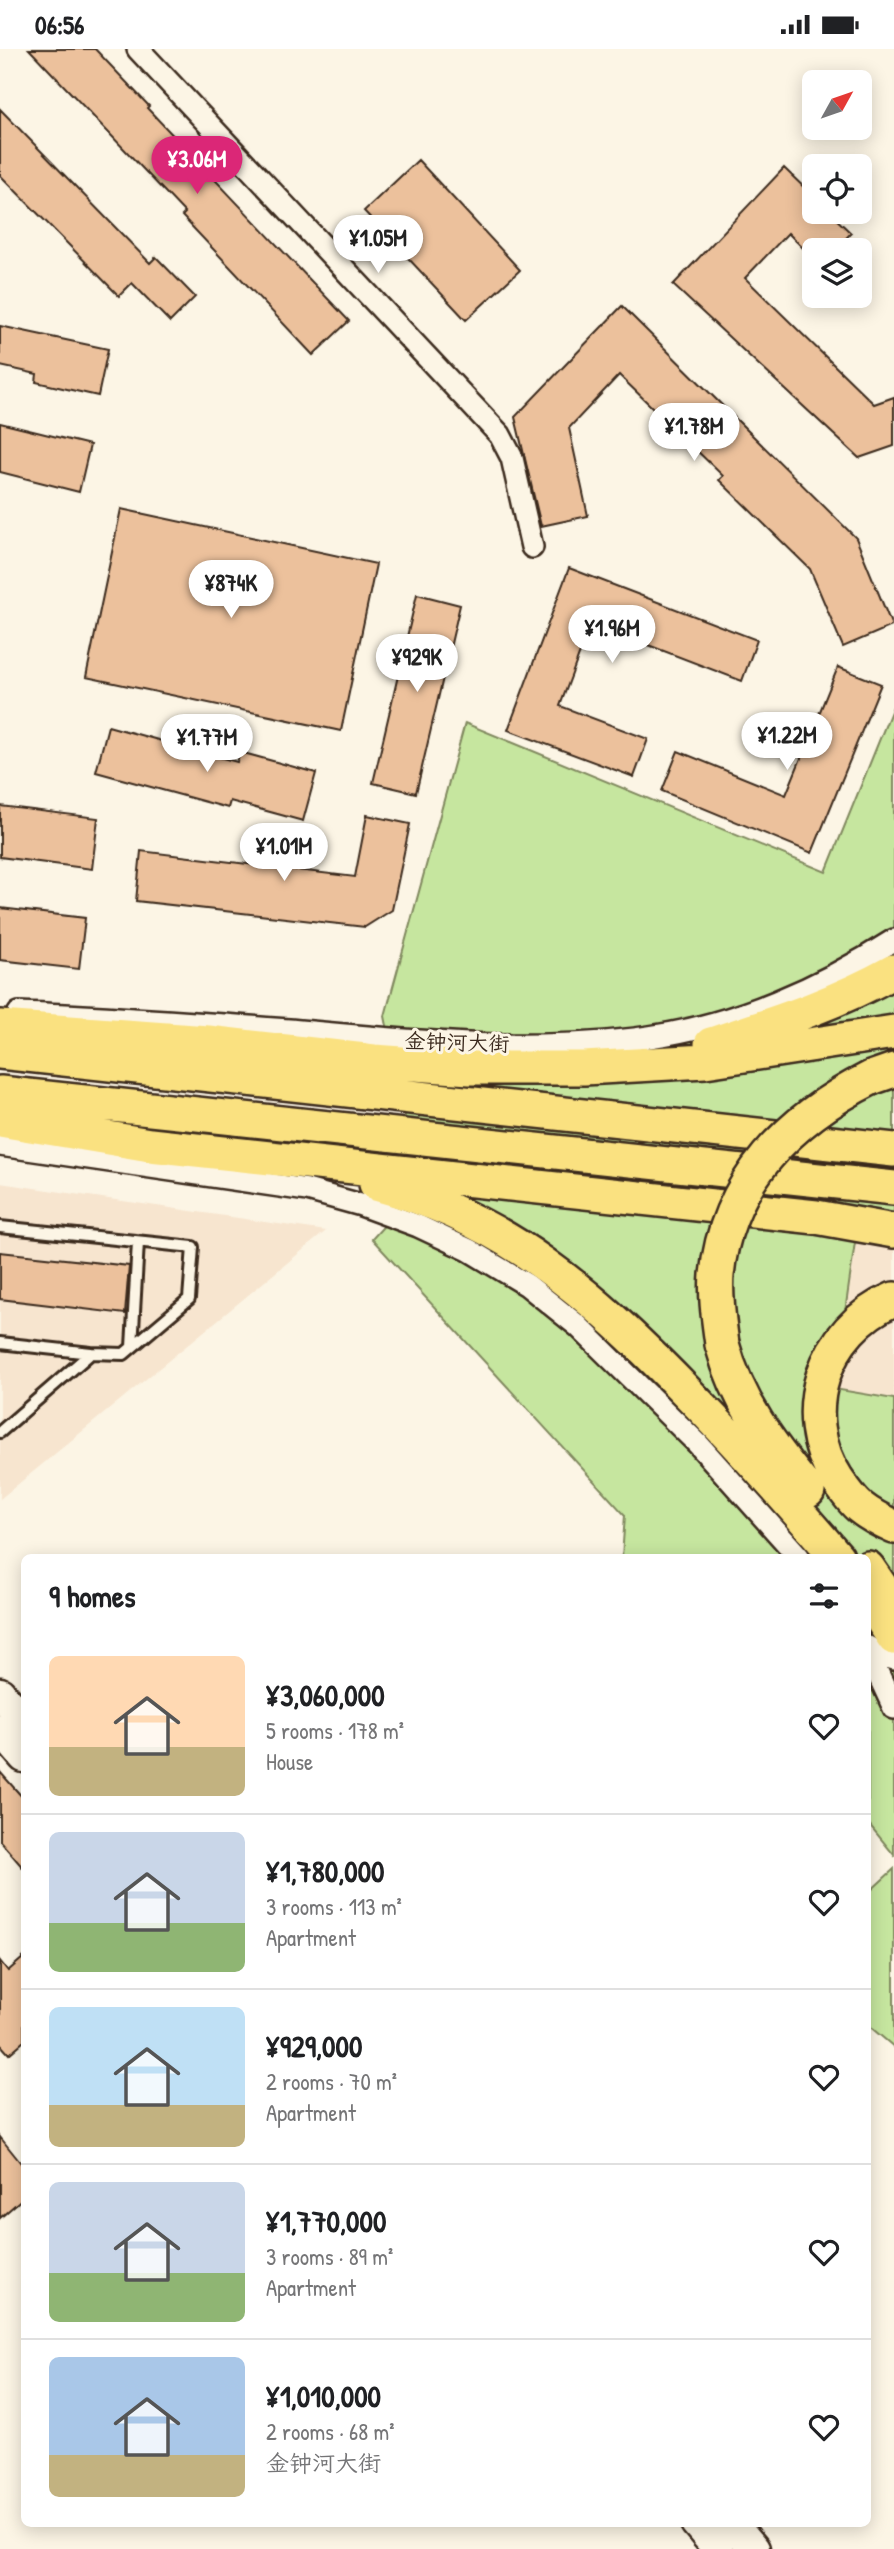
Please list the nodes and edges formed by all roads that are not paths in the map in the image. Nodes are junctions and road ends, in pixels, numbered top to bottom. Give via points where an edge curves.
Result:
1 (138, 49) edge
2 (532, 547) dead end
3 (894, 940) edge
4 (894, 971) edge
5 (0, 1012) edge
6 (0, 1027) edge
7 (894, 1032) edge
8 (42, 1043) junction
9 (0, 1052) edge
10 (584, 1068) junction
11 (894, 1070) edge
12 (0, 1093) edge
13 (39, 1112) junction
14 (0, 1120) edge
15 (0, 1145) edge
16 (894, 1150) edge
17 (258, 1157) junction
18 (894, 1188) edge
19 (0, 1227) edge
20 (894, 1231) edge
21 (138, 1242) junction
22 (894, 1299) edge
23 (0, 1343) edge
24 (132, 1347) junction
25 (91, 1353) junction
26 (0, 1432) edge
27 (894, 1527) edge
28 (796, 1554) edge
29 (834, 1554) edge
30 (858, 1554) edge
31 (871, 1572) edge
32 (871, 1604) edge
33 (894, 1606) edge
34 (894, 1638) edge
35 (871, 1651) edge
36 (871, 1657) edge
37 (894, 1659) edge
38 (0, 1693) edge
39 (894, 1708) edge
40 (21, 1718) edge
41 (0, 1729) edge
42 (21, 1754) edge
43 (699, 2527) edge
44 (735, 2527) edge
45 (718, 2549) edge
46 (754, 2549) edge

1 - 2 street via 500,435 512,458
3 - 5 street, 金钟河大街 via 824,980 752,1010 684,1030 607,1042 516,1045 399,1040 116,1016
4 - 10 main road via 814,1010 704,1047
6 - 8 main road
7 - 10 main road via 705,1061
8 - 9 main road
8 - 10 main road via 208,1042 442,1066
8 - 16 main road
11 - 30 main road, bridge via 847,1090 811,1113 772,1151 747,1182 729,1220 717,1276 722,1344 742,1399 763,1433
12 - 13 main road
13 - 14 main road
13 - 17 main road via 150,1146
13 - 18 main road
15 - 28 street via 307,1190 373,1209 470,1250 527,1285 578,1326 698,1444
17 - 20 main road via 816,1217
17 - 29 main road via 391,1188 444,1207 528,1251 632,1336 754,1460
19 - 21 lane
21 - 24 lane
21 - 24 lane via 193,1247 189,1299
22 - 27 main road via 868,1313 835,1347 821,1380 816,1412 824,1454 844,1489 860,1507
23 - 25 lane
24 - 25 lane via 124,1354
25 - 26 lane
31 - 33 main road
32 - 34 main road
35 - 37 street
36 - 39 street
38 - 40 street
41 - 42 street
43 - 45 street
44 - 46 street

